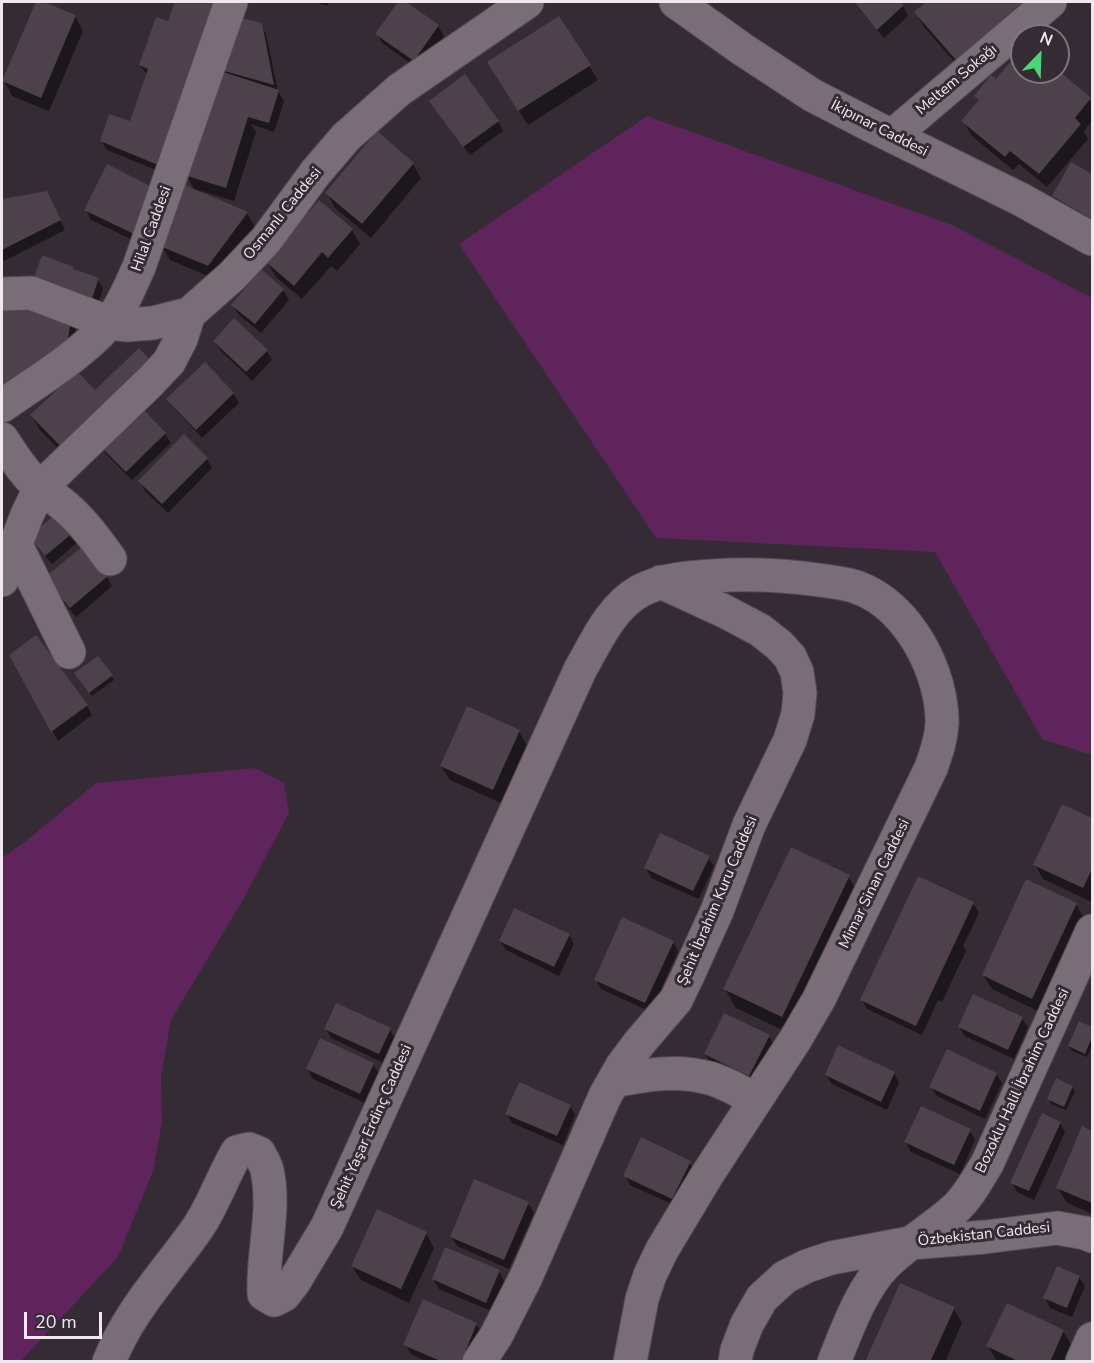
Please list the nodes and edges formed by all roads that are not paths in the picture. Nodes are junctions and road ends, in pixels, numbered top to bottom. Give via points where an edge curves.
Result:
1 (231, 2) edge
2 (527, 2) edge
3 (676, 2) edge
4 (1050, 2) edge
5 (892, 136) junction
6 (1092, 239) edge
7 (2, 294) edge
8 (189, 314) junction
9 (110, 323) junction
10 (2, 406) edge
11 (2, 439) edge
12 (40, 488) junction
13 (16, 545) junction
14 (110, 559) dead end
15 (2, 580) edge
16 (661, 582) junction
17 (69, 652) dead end
18 (1092, 931) edge
19 (614, 1081) junction
20 (756, 1100) junction
21 (1092, 1236) edge
22 (910, 1243) junction
23 (1092, 1339) edge
24 (109, 1362) edge
25 (479, 1362) edge
26 (630, 1362) edge
27 (735, 1362) edge
28 (834, 1362) edge
29 (1082, 1362) edge

1 - 9 street, Hilal Caddesi via 140,267
2 - 8 street, Osmanlı Caddesi via 399,90 346,137 266,240
3 - 5 street, İkipınar Caddesi via 812,95
4 - 5 street, Meltem Sokağı
5 - 6 street, İkipınar Caddesi
7 - 9 street via 31,293
8 - 9 street via 153,323
8 - 12 street, Osmanlı Caddesi via 169,362
9 - 10 street, Hilal Caddesi
11 - 12 street
12 - 13 street, Osmanlı Caddesi
12 - 14 street via 92,533
13 - 15 street, Osmanlı Caddesi
13 - 17 street
16 - 19 street, Şehit İbrahim Kuru Caddesi via 760,630 779,645 797,672 800,693 790,740 749,825 688,975 676,1000 621,1066
16 - 20 street, Mimar Sinan Caddesi via 743,575 791,576 859,588 894,611 910,630 928,658 941,703 939,747 931,768 819,999
16 - 24 street, Şehit Yaşar Erdinç Caddesi via 621,605 580,669 327,1227 294,1282 274,1300 264,1294 270,1200 267,1169 259,1153 249,1149 237,1152 200,1224 130,1320
18 - 22 street, Bozoklu Halil İbrahim Caddesi via 987,1164 970,1193
19 - 20 street via 641,1075 687,1074 709,1078
19 - 25 street, Şehit İbrahim Kuru Caddesi via 526,1277
20 - 26 street, Mimar Sinan Caddesi via 662,1250 642,1299
21 - 22 street, Özbekistan Caddesi via 1057,1228
22 - 27 street, Özbekistan Caddesi via 831,1258 785,1277 762,1298 747,1324
22 - 28 street, Bozoklu Halil İbrahim Caddesi via 869,1286
23 - 29 street

